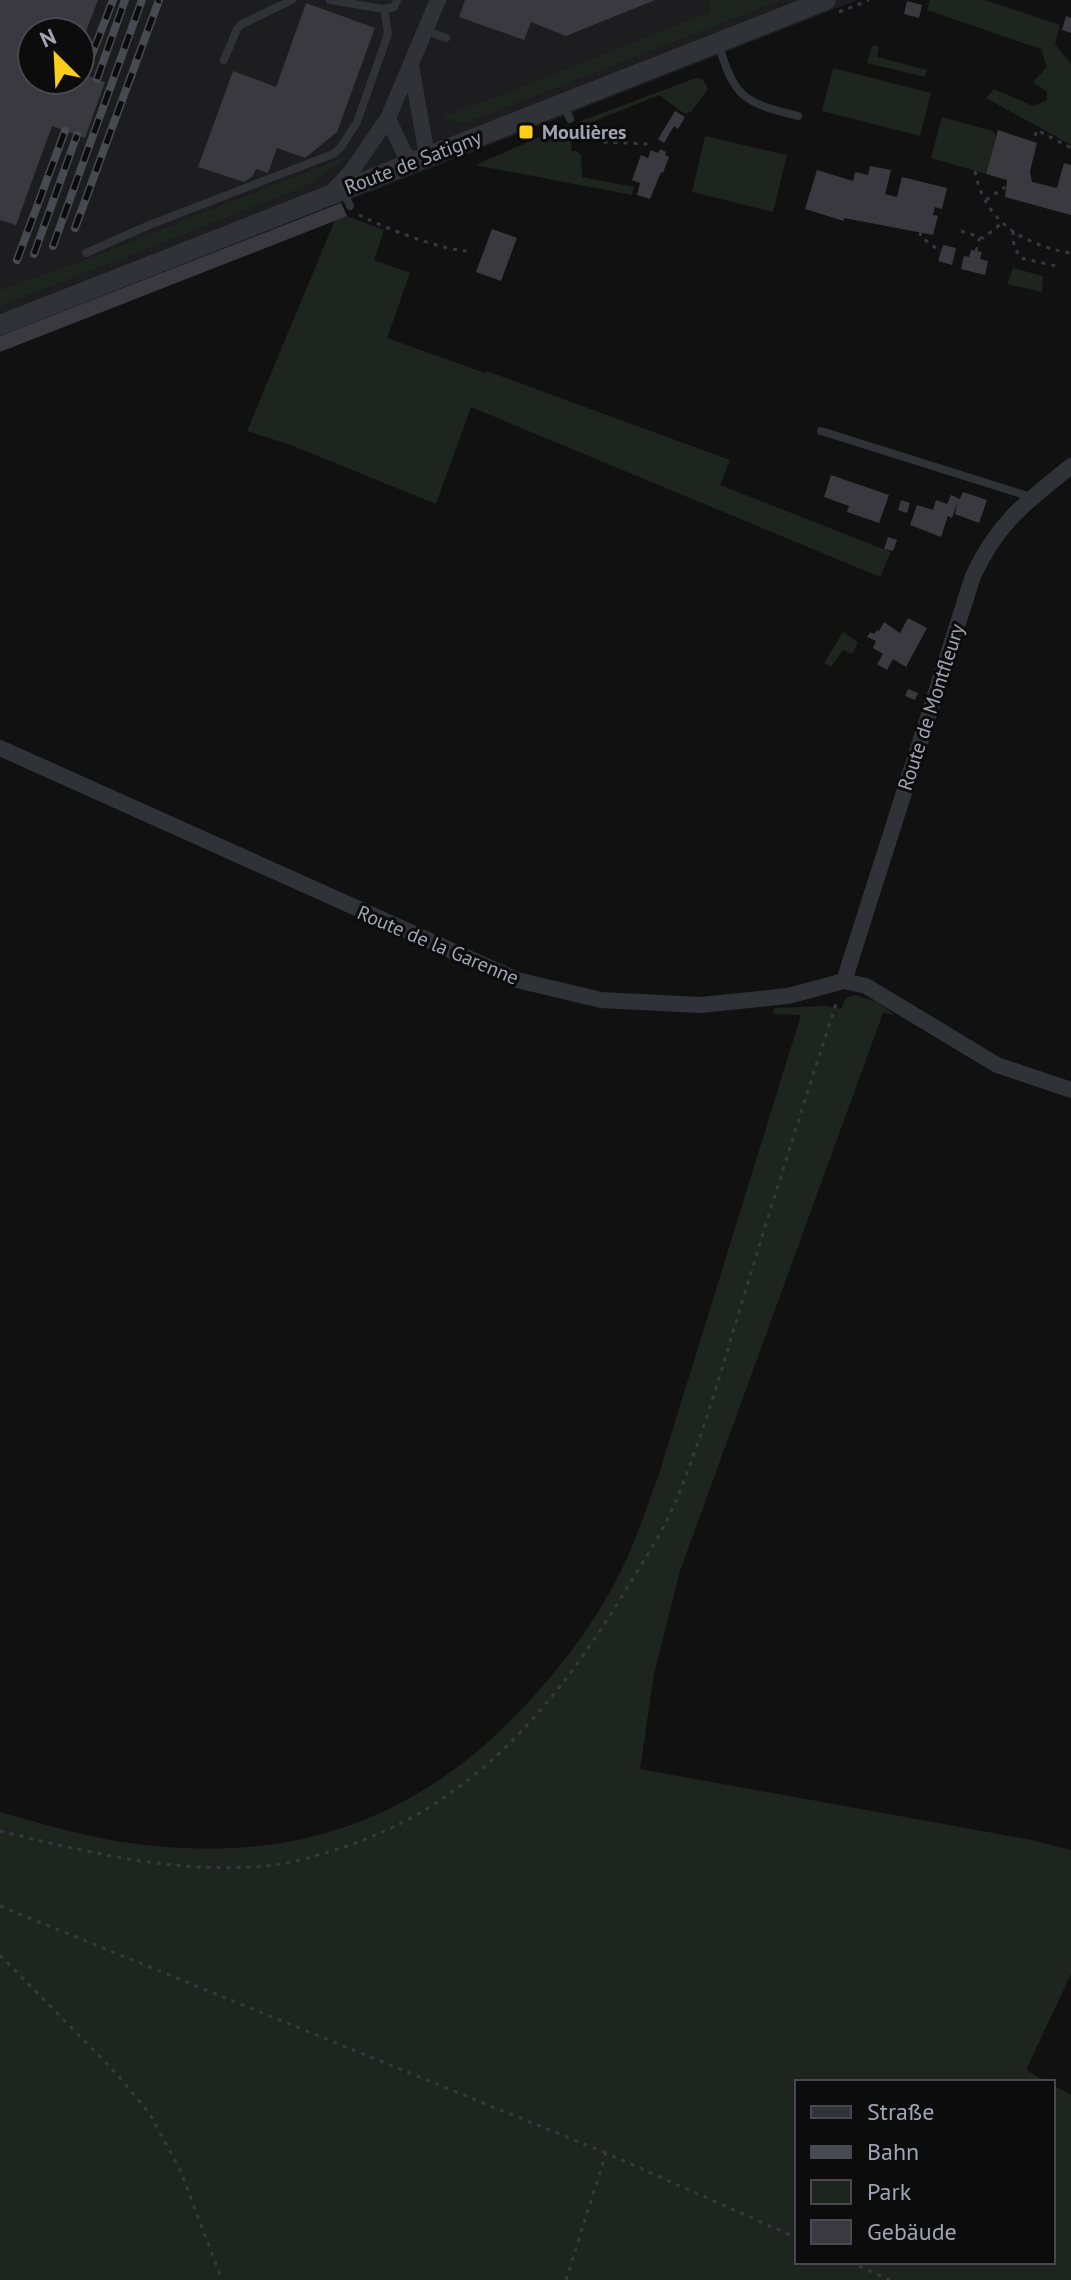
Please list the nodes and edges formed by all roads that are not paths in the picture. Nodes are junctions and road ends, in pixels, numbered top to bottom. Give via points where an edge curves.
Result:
1 (292, 0) edge
2 (330, 0) edge
3 (397, 0) edge
4 (438, 0) edge
5 (826, 0) edge
6 (384, 9) junction
7 (425, 30) junction
8 (446, 38) dead end
9 (717, 42) junction
10 (224, 60) dead end
11 (411, 65) junction
12 (798, 116) dead end
13 (388, 118) junction
14 (420, 159) junction
15 (340, 197) junction
16 (86, 253) dead end
17 (0, 325) edge
18 (821, 431) dead end
19 (1071, 466) edge
20 (1032, 498) junction
21 (0, 748) edge
22 (844, 981) junction
23 (1071, 1090) edge

1 - 10 lane via 242,24
2 - 6 lane
3 - 6 lane via 394,7
4 - 7 street
5 - 9 street, Route de Satigny
6 - 16 lane via 388,34 357,122 333,154
7 - 8 lane
7 - 11 street
9 - 12 lane via 738,91 752,102
9 - 14 street, Route de Satigny via 566,111
11 - 13 street
11 - 14 street
13 - 14 street via 403,151
13 - 15 street
14 - 15 street, Route de Satigny
15 - 17 street, Route de Satigny
18 - 20 lane
19 - 20 street, Route de Montfleury
20 - 22 street, Route de Montfleury via 992,538 973,576
21 - 22 street, Route de la Garenne via 530,984 601,1000 701,1005 788,996
22 - 23 street via 866,986 997,1065

